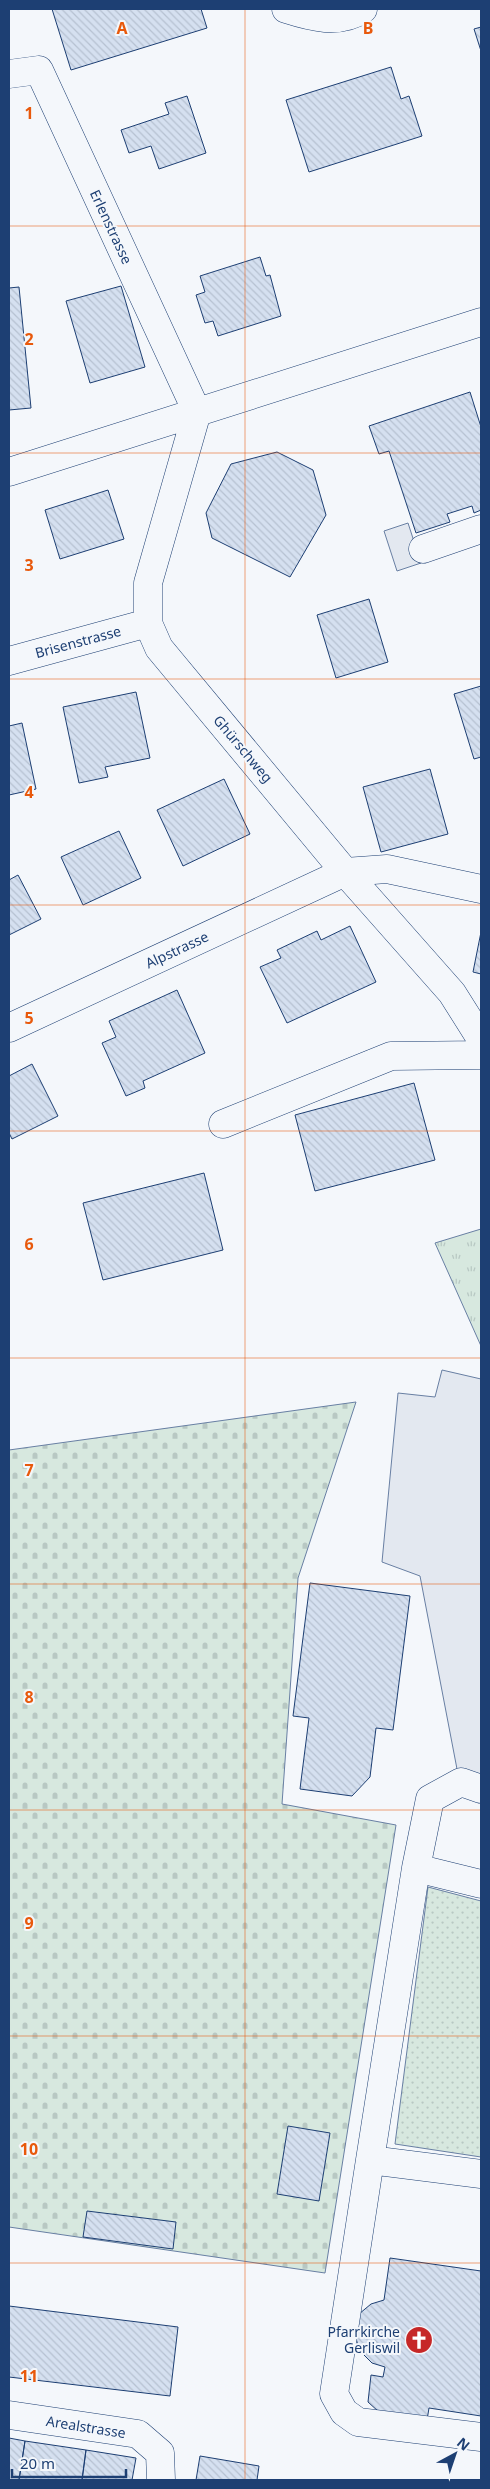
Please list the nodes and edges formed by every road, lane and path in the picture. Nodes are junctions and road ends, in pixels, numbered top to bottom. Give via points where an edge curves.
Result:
1 (286, 9) edge
2 (363, 9) edge
3 (9, 74) edge
4 (481, 322) edge
5 (197, 412) junction
6 (9, 472) edge
7 (481, 528) edge
8 (423, 548) dead end
9 (148, 623) junction
10 (9, 662) edge
11 (345, 872) junction
12 (481, 889) edge
13 (9, 1028) edge
14 (481, 1039) edge
15 (481, 1055) edge
16 (223, 1124) dead end
17 (481, 1788) edge
18 (416, 1868) junction
19 (481, 1884) edge
20 (370, 2160) junction
21 (481, 2174) edge
22 (9, 2415) edge
23 (481, 2437) edge
24 (161, 2480) edge

1 - 2 street via 327,20 356,14
3 - 5 street, Erlenstrasse via 39,70
4 - 5 street
5 - 6 street
5 - 9 street, Ghürschweg via 148,583
7 - 8 street
9 - 10 street, Brisenstrasse
9 - 11 street, Ghürschweg via 159,648
11 - 12 street via 387,869
11 - 13 street, Alpstrasse
11 - 14 street, Ghürschweg via 452,993
15 - 16 street via 391,1056
17 - 18 street via 461,1782 430,1799
18 - 19 street
18 - 20 street
20 - 21 street
20 - 23 street via 334,2394 344,2412 358,2422
22 - 24 street, Arealstrasse via 138,2434 160,2453

